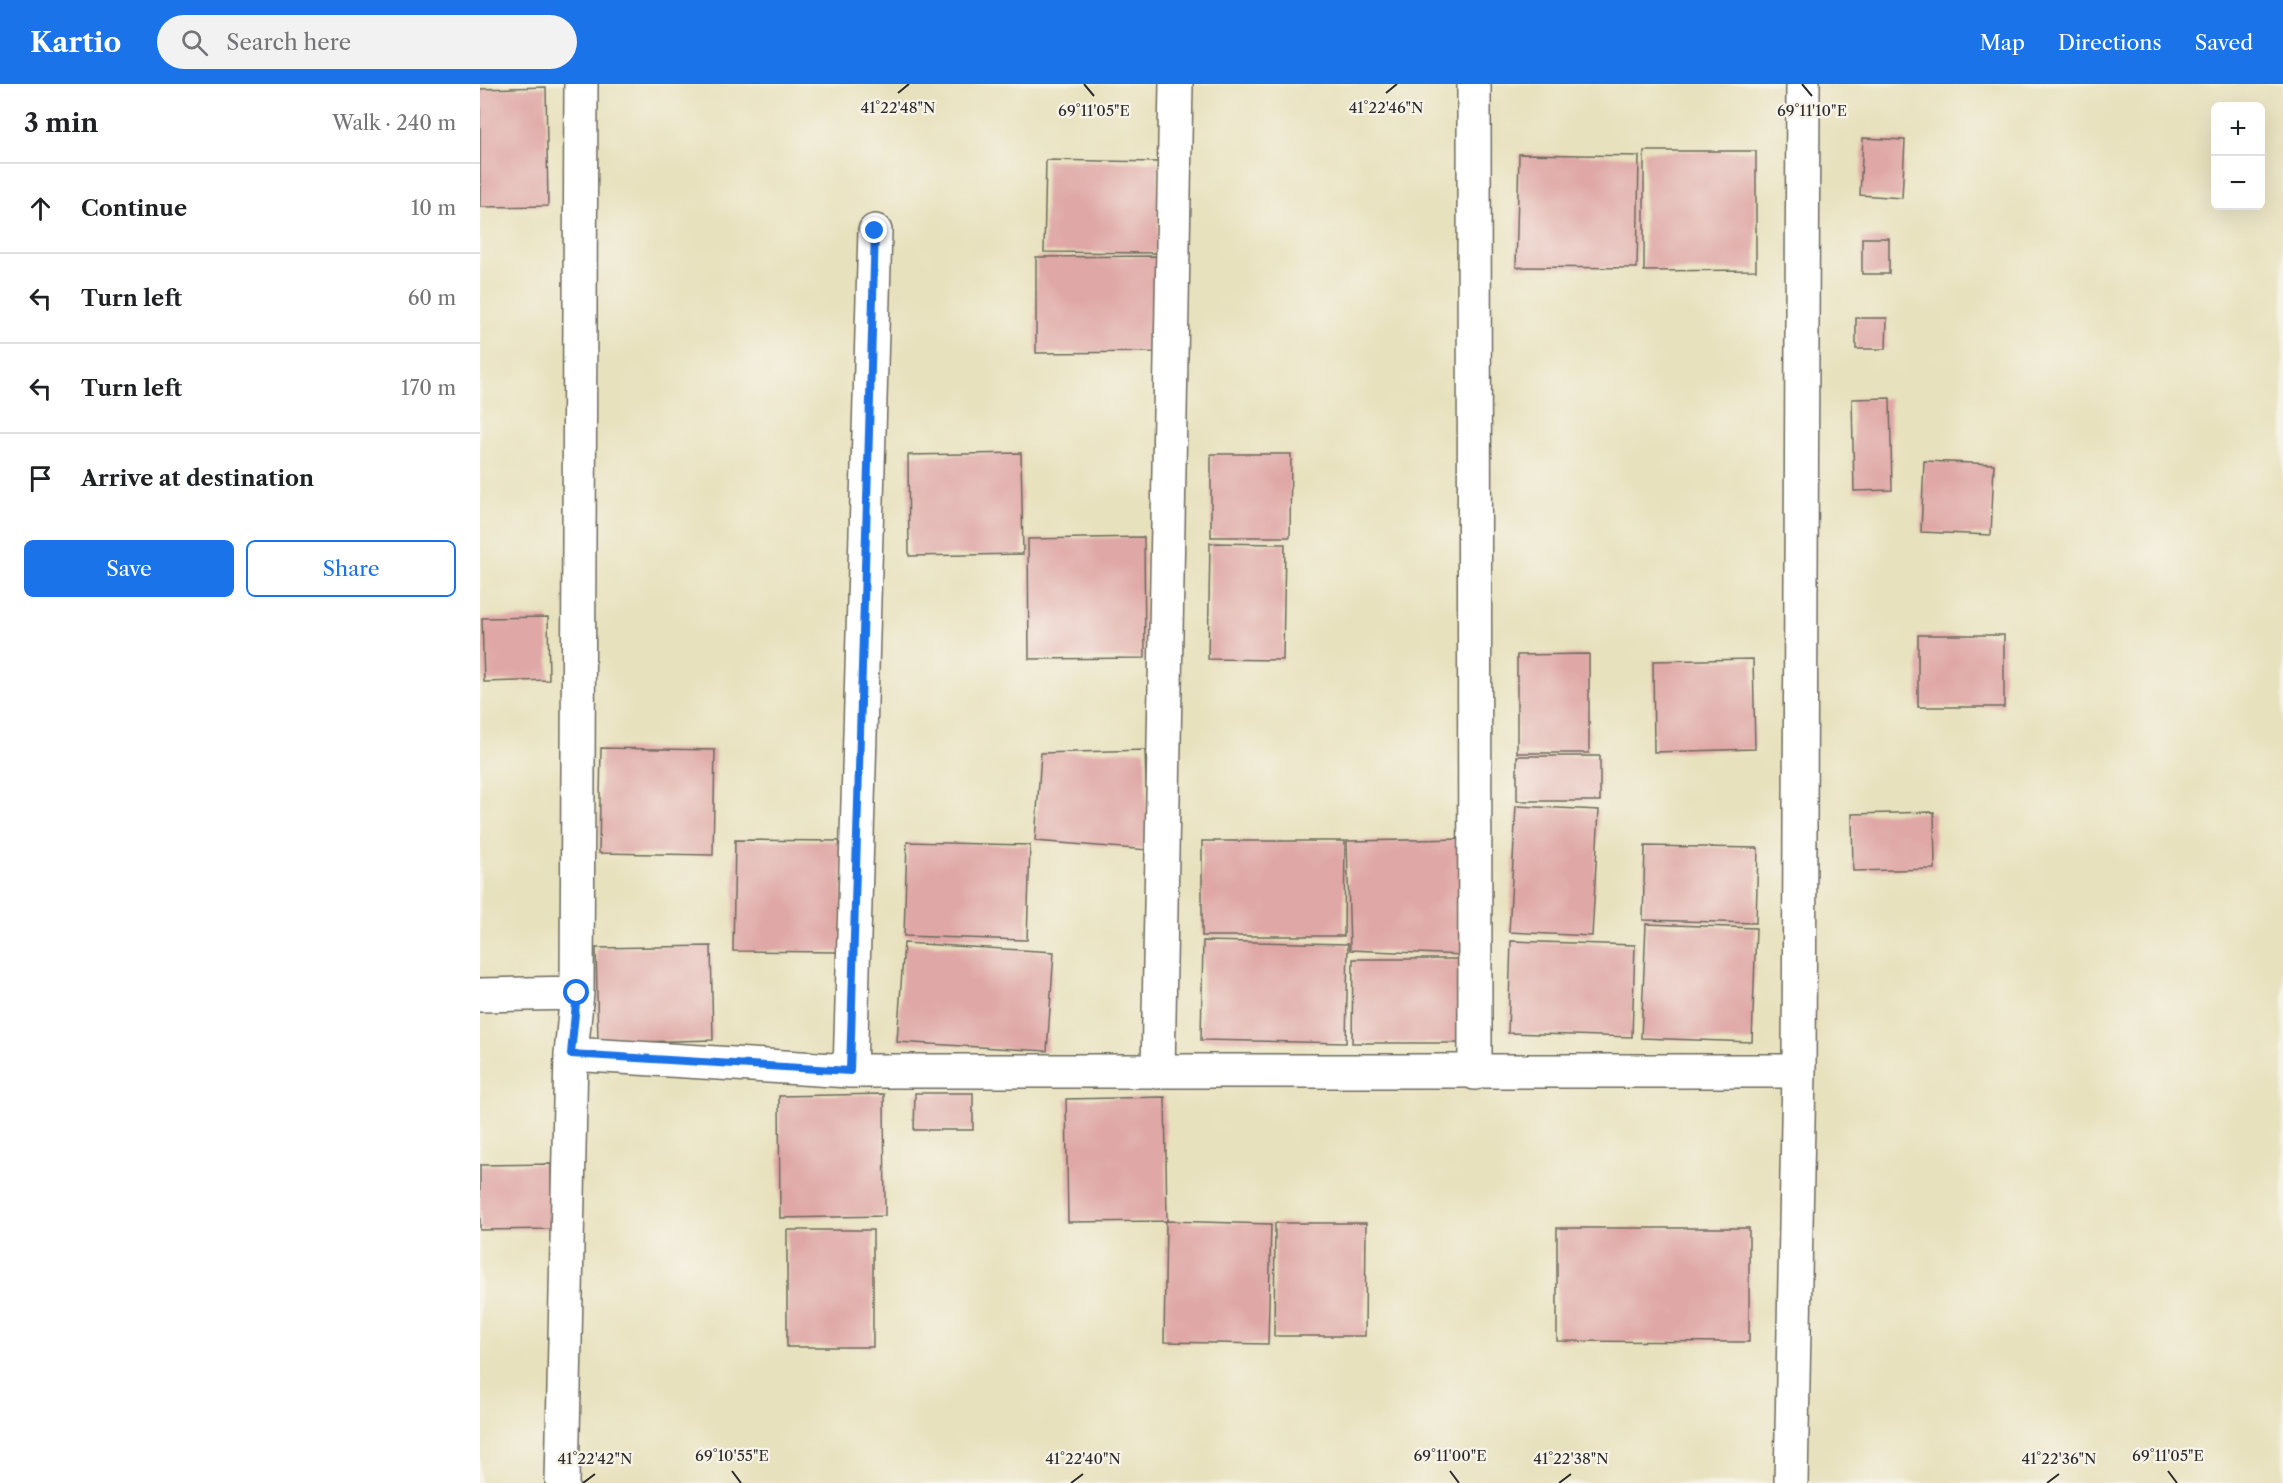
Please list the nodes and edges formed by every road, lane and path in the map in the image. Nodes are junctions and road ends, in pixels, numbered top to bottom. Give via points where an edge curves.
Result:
1 (581, 84) edge
2 (1176, 84) edge
3 (1474, 84) edge
4 (1803, 84) edge
5 (875, 231) dead end
6 (577, 993) junction
7 (480, 995) edge
8 (571, 1054) junction
9 (850, 1071) junction
10 (1799, 1071) junction
11 (1158, 1072) junction
12 (1475, 1073) junction
13 (561, 1483) edge
14 (1791, 1483) edge

1 - 6 street
2 - 11 street
3 - 12 street
4 - 10 street
5 - 9 street
6 - 7 street
6 - 8 street
8 - 9 street
8 - 13 street
9 - 11 street
10 - 12 street
10 - 14 street
11 - 12 street

